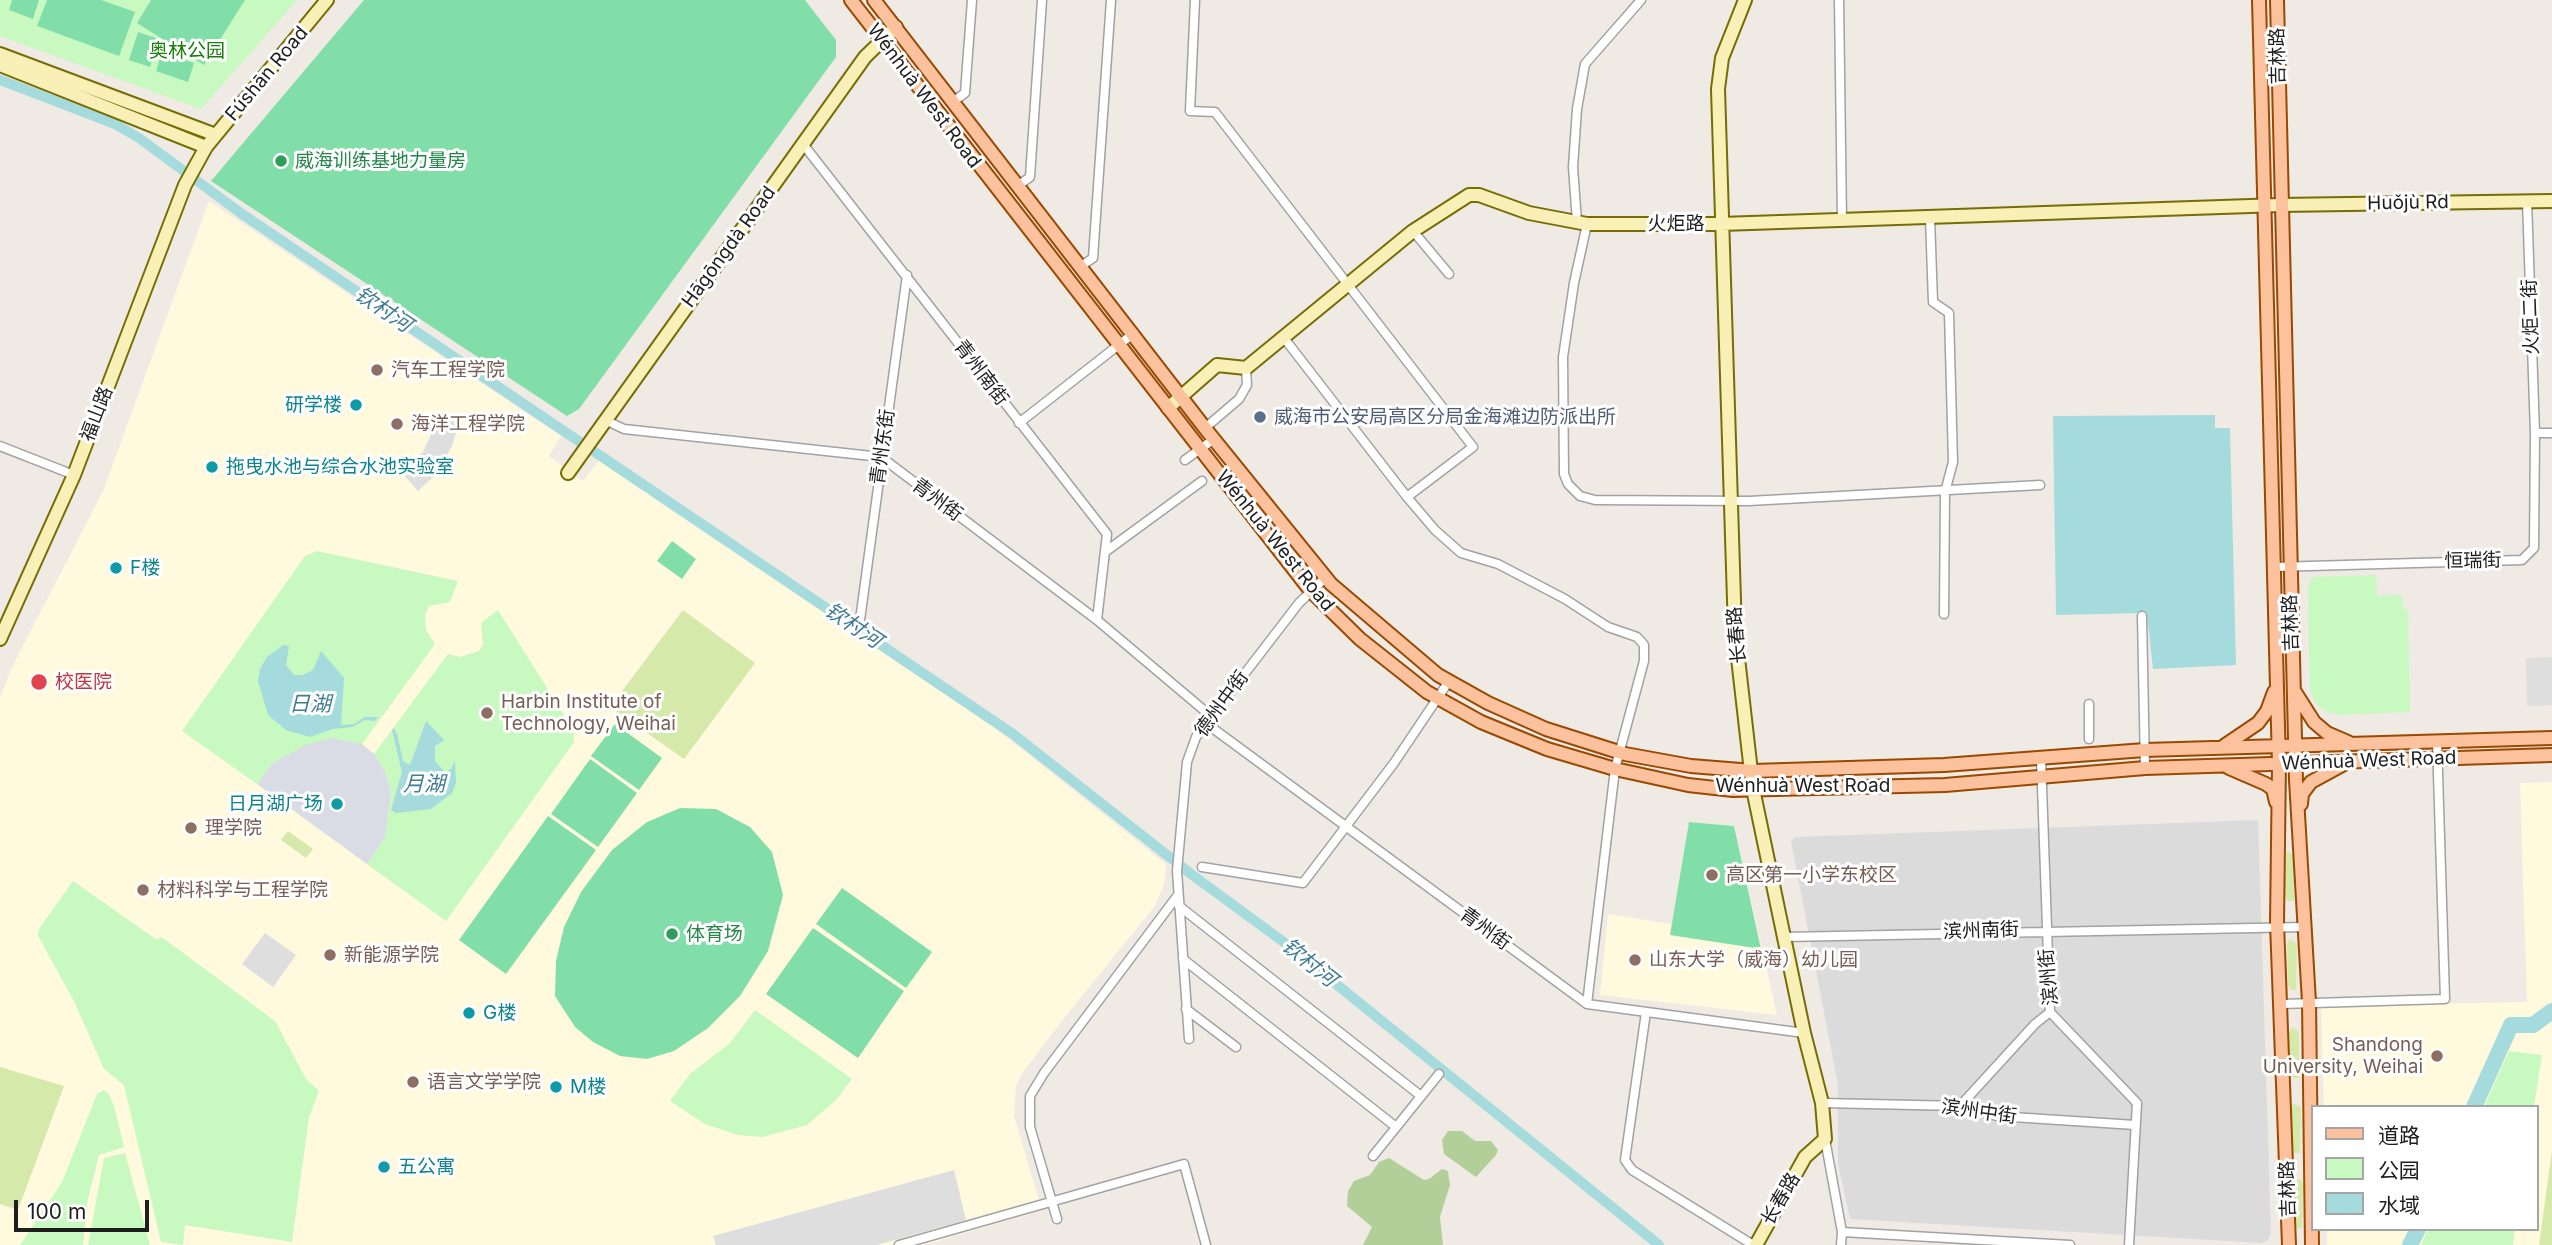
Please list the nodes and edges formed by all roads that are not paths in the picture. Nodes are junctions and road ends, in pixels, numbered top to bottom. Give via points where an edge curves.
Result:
1 (327, 0) edge
2 (851, 0) edge
3 (874, 0) edge
4 (972, 0) edge
5 (1042, 0) edge
6 (1111, 0) edge
7 (1195, 0) edge
8 (1641, 0) edge
9 (1745, 0) edge
10 (1839, 0) edge
11 (2259, 0) edge
12 (2277, 0) edge
13 (896, 27) junction
14 (880, 40) junction
15 (0, 54) edge
16 (0, 65) edge
17 (954, 101) junction
18 (216, 135) junction
19 (803, 144) junction
20 (206, 147) junction
21 (194, 170) joint
22 (1019, 185) junction
23 (2527, 201) junction
24 (2552, 201) edge
25 (2280, 205) junction
26 (2264, 206) junction
27 (1930, 218) junction
28 (1842, 220) junction
29 (1582, 223) junction
30 (1721, 224) junction
31 (1413, 231) junction
32 (1081, 266) junction
33 (908, 275) junction
34 (1449, 275) dead end
35 (1348, 284) junction
36 (1134, 333) junction
37 (1284, 338) junction
38 (1118, 346) junction
39 (1246, 368) junction
40 (1181, 396) junction
41 (1168, 408) junction
42 (606, 420) junction
43 (1019, 423) junction
44 (1205, 428) junction
45 (2535, 433) junction
46 (2552, 433) edge
47 (1214, 439) junction
48 (0, 446) edge
49 (1201, 449) junction
50 (881, 457) junction
51 (1185, 460) dead end
52 (568, 473) dead end
53 (74, 475) junction
54 (1202, 481) dead end
55 (2040, 485) dead end
56 (1945, 492) junction
57 (1407, 497) junction
58 (1730, 499) junction
59 (1105, 552) junction
60 (2289, 566) junction
61 (2274, 567) junction
62 (1326, 577) junction
63 (1310, 590) junction
64 (1944, 614) dead end
65 (2142, 616) dead end
66 (860, 620) dead end
67 (1097, 620) junction
68 (0, 639) edge
69 (1450, 681) junction
70 (2276, 685) junction
71 (2293, 688) junction
72 (1438, 698) junction
73 (2090, 704) dead end
74 (1210, 721) junction
75 (2552, 738) edge
76 (2089, 739) dead end
77 (2437, 741) junction
78 (2352, 744) junction
79 (2278, 746) junction
80 (2295, 746) junction
81 (2219, 748) junction
82 (2145, 750) junction
83 (1619, 752) junction
84 (2552, 755) edge
85 (2041, 758) junction
86 (2436, 758) junction
87 (2351, 761) junction
88 (2279, 764) junction
89 (2295, 764) junction
90 (2222, 765) junction
91 (2145, 768) junction
92 (1615, 769) junction
93 (1753, 771) junction
94 (2043, 777) junction
95 (1753, 789) junction
96 (2278, 813) junction
97 (2300, 815) junction
98 (1346, 827) junction
99 (1202, 867) dead end
100 (1178, 895) junction
101 (1179, 905) junction
102 (2305, 927) junction
103 (2278, 929) junction
104 (2046, 930) junction
105 (1784, 937) junction
106 (1183, 959) junction
107 (2309, 1002) junction
108 (1587, 1004) junction
109 (2282, 1004) junction
110 (1186, 1009) junction
111 (1646, 1012) junction
112 (2050, 1012) junction
113 (1804, 1033) junction
114 (1189, 1039) dead end
115 (1237, 1047) dead end
116 (1439, 1074) dead end
117 (1421, 1096) junction
118 (1822, 1103) junction
119 (2310, 1105) edge
120 (1960, 1106) junction
121 (2135, 1125) junction
122 (1396, 1128) junction
123 (1825, 1139) junction
124 (1373, 1156) dead end
125 (1051, 1201) junction
126 (1057, 1219) dead end
127 (1842, 1233) junction
128 (898, 1245) edge
129 (1206, 1245) edge
130 (1754, 1245) edge
131 (1841, 1245) edge
132 (2070, 1245) edge
133 (2129, 1245) edge
134 (2289, 1245) edge

1 - 18 main road, Fúshān Road
2 - 14 main road, Wénhuà West Road
3 - 13 main road, Wénhuà West Road
4 - 17 street via 965,93
5 - 22 street via 1030,177
6 - 32 street via 1093,258
7 - 35 street via 1190,111 1215,112
8 - 29 street via 1585,64 1573,167
9 - 30 main road, 长春路 via 1725,49 1718,89
10 - 28 street
11 - 26 main road, 吉林路
12 - 25 main road, 吉林路
13 - 14 main road, Hāgōngdà Road
13 - 17 main road, Wénhuà West Road
14 - 19 main road, Hāgōngdà Road
14 - 38 main road, Wénhuà West Road
15 - 18 main road
16 - 20 main road
17 - 22 main road, Wénhuà West Road
18 - 20 main road, Fúshān Road
19 - 33 street, 青州南街
19 - 42 main road, Hāgōngdà Road
20 - 21 main road, Fúshān Road
21 - 53 main road, 福山路
22 - 32 main road, Wénhuà West Road
23 - 24 main road, Huǒjù Rd
23 - 25 main road, Huǒjù Rd
23 - 45 street, 火炬二街
25 - 26 main road, Huǒjù Rd
25 - 60 main road, 吉林路
26 - 27 main road, 火炬路
26 - 61 main road, 吉林路
27 - 28 main road, 火炬路
27 - 56 street via 1933,302 1949,313 1953,462
28 - 30 main road, 火炬路
29 - 30 main road, 火炬路
29 - 31 main road, 火炬路 via 1469,195
29 - 58 street via 1563,357 1564,474 1568,484 1580,496 1595,500
30 - 58 main road, 长春路
31 - 34 street
31 - 35 main road, 火炬路
32 - 36 main road, Wénhuà West Road
33 - 43 street, 青州南街
33 - 50 street, 青州东街
35 - 37 main road, 火炬路
35 - 57 street via 1473,447
36 - 38 street
36 - 40 main road, Wénhuà West Road
37 - 39 main road, 火炬路
37 - 57 street
38 - 41 main road, Wénhuà West Road
38 - 43 street
39 - 40 main road via 1217,365
39 - 44 street via 1247,386 1239,399
40 - 41 main road
40 - 44 main road, Wénhuà West Road
41 - 49 main road, Wénhuà West Road
42 - 50 street via 624,429
42 - 52 main road, Hāgōngdà Road
43 - 59 street, 青州南街 via 1107,534
44 - 47 main road, Wénhuà West Road
45 - 46 street
45 - 60 street, 恒瑞街 via 2534,548 2522,560
47 - 49 street
47 - 62 main road, Wénhuà West Road
48 - 53 street
49 - 51 street
49 - 63 main road, Wénhuà West Road
50 - 66 street, 青州东街
50 - 67 street, 青州街
53 - 68 main road, 福山路
54 - 59 street
55 - 56 street
56 - 58 street
56 - 64 street
57 - 83 street via 1461,554 1499,564 1608,627 1637,637 1644,645
58 - 93 main road, 长春路 via 1735,632
59 - 67 street, 青州南街
60 - 61 street, 恒瑞街
60 - 71 main road, 吉林路
61 - 70 main road, 吉林路
62 - 63 street, 德州中街
62 - 69 main road, Wénhuà West Road
63 - 72 main road, Wénhuà West Road via 1360,639
63 - 74 street, 德州中街
65 - 82 street
67 - 74 street, 青州街
69 - 72 street
69 - 83 main road, Wénhuà West Road via 1546,729
70 - 79 main road, 吉林路
70 - 81 main road via 2258,723
71 - 78 main road via 2314,722
71 - 80 main road, 吉林路
72 - 92 main road, Wénhuà West Road via 1481,722 1547,749
72 - 98 street
73 - 76 street
74 - 98 street, 青州街
74 - 100 street, 德州中街 via 1196,737 1187,762
75 - 77 main road, Wénhuà West Road
77 - 78 main road, Wénhuà West Road
77 - 86 street
78 - 80 main road, Wénhuà West Road
79 - 80 main road, Wénhuà West Road
79 - 81 main road, Wénhuà West Road
79 - 88 main road, 吉林路
80 - 89 main road, 吉林路
81 - 82 main road, Wénhuà West Road
82 - 85 main road, Wénhuà West Road
82 - 91 street
83 - 92 street
83 - 93 main road, Wénhuà West Road via 1691,766
84 - 86 main road, Wénhuà West Road
85 - 93 main road, Wénhuà West Road
85 - 94 street, 滨州街
86 - 87 main road, Wénhuà West Road
86 - 107 street via 2445,999
87 - 89 main road, Wénhuà West Road
87 - 97 main road via 2311,782 2302,794
88 - 89 main road, Wénhuà West Road
88 - 90 main road, Wénhuà West Road
88 - 96 main road, 吉林路
89 - 97 main road, 吉林路
90 - 91 main road, Wénhuà West Road
90 - 96 main road via 2273,789
91 - 94 main road, Wénhuà West Road
92 - 95 main road, Wénhuà West Road via 1688,785
92 - 108 street
93 - 95 main road, 长春路
94 - 95 main road, Wénhuà West Road via 1945,785
94 - 104 street, 滨州街
95 - 105 main road, 长春路
96 - 103 main road, 吉林路
97 - 102 main road, 吉林路
98 - 99 street via 1303,883
98 - 108 street, 青州街
100 - 101 street, 德州中街
100 - 125 street via 1030,1096 1030,1127
101 - 106 street, 德州中街
101 - 117 street
102 - 103 street, 滨州南街
102 - 107 main road, 吉林路
103 - 104 street, 滨州南街
103 - 109 main road, 吉林路
104 - 105 street, 滨州南街
104 - 112 street, 滨州街
105 - 113 main road, 长春路
106 - 110 street, 德州中街
106 - 122 street
107 - 109 street
107 - 119 main road, 吉林路
108 - 111 street, 青州街
109 - 134 main road, 吉林路
110 - 114 street, 德州中街
110 - 115 street
111 - 113 street, 青州街
111 - 130 street via 1625,1160 1632,1170
112 - 120 street
112 - 121 street, 滨州街 via 2137,1103
113 - 118 main road, 长春路
116 - 117 street
117 - 122 street
118 - 120 street, 滨州中街
118 - 123 main road, 长春路
120 - 121 street, 滨州中街 via 1997,1116
121 - 133 street, 滨州街
122 - 124 street
123 - 127 street
123 - 130 main road, 长春路 via 1805,1157
125 - 126 street
125 - 128 street
125 - 129 street via 1184,1164
127 - 131 street
127 - 132 street

